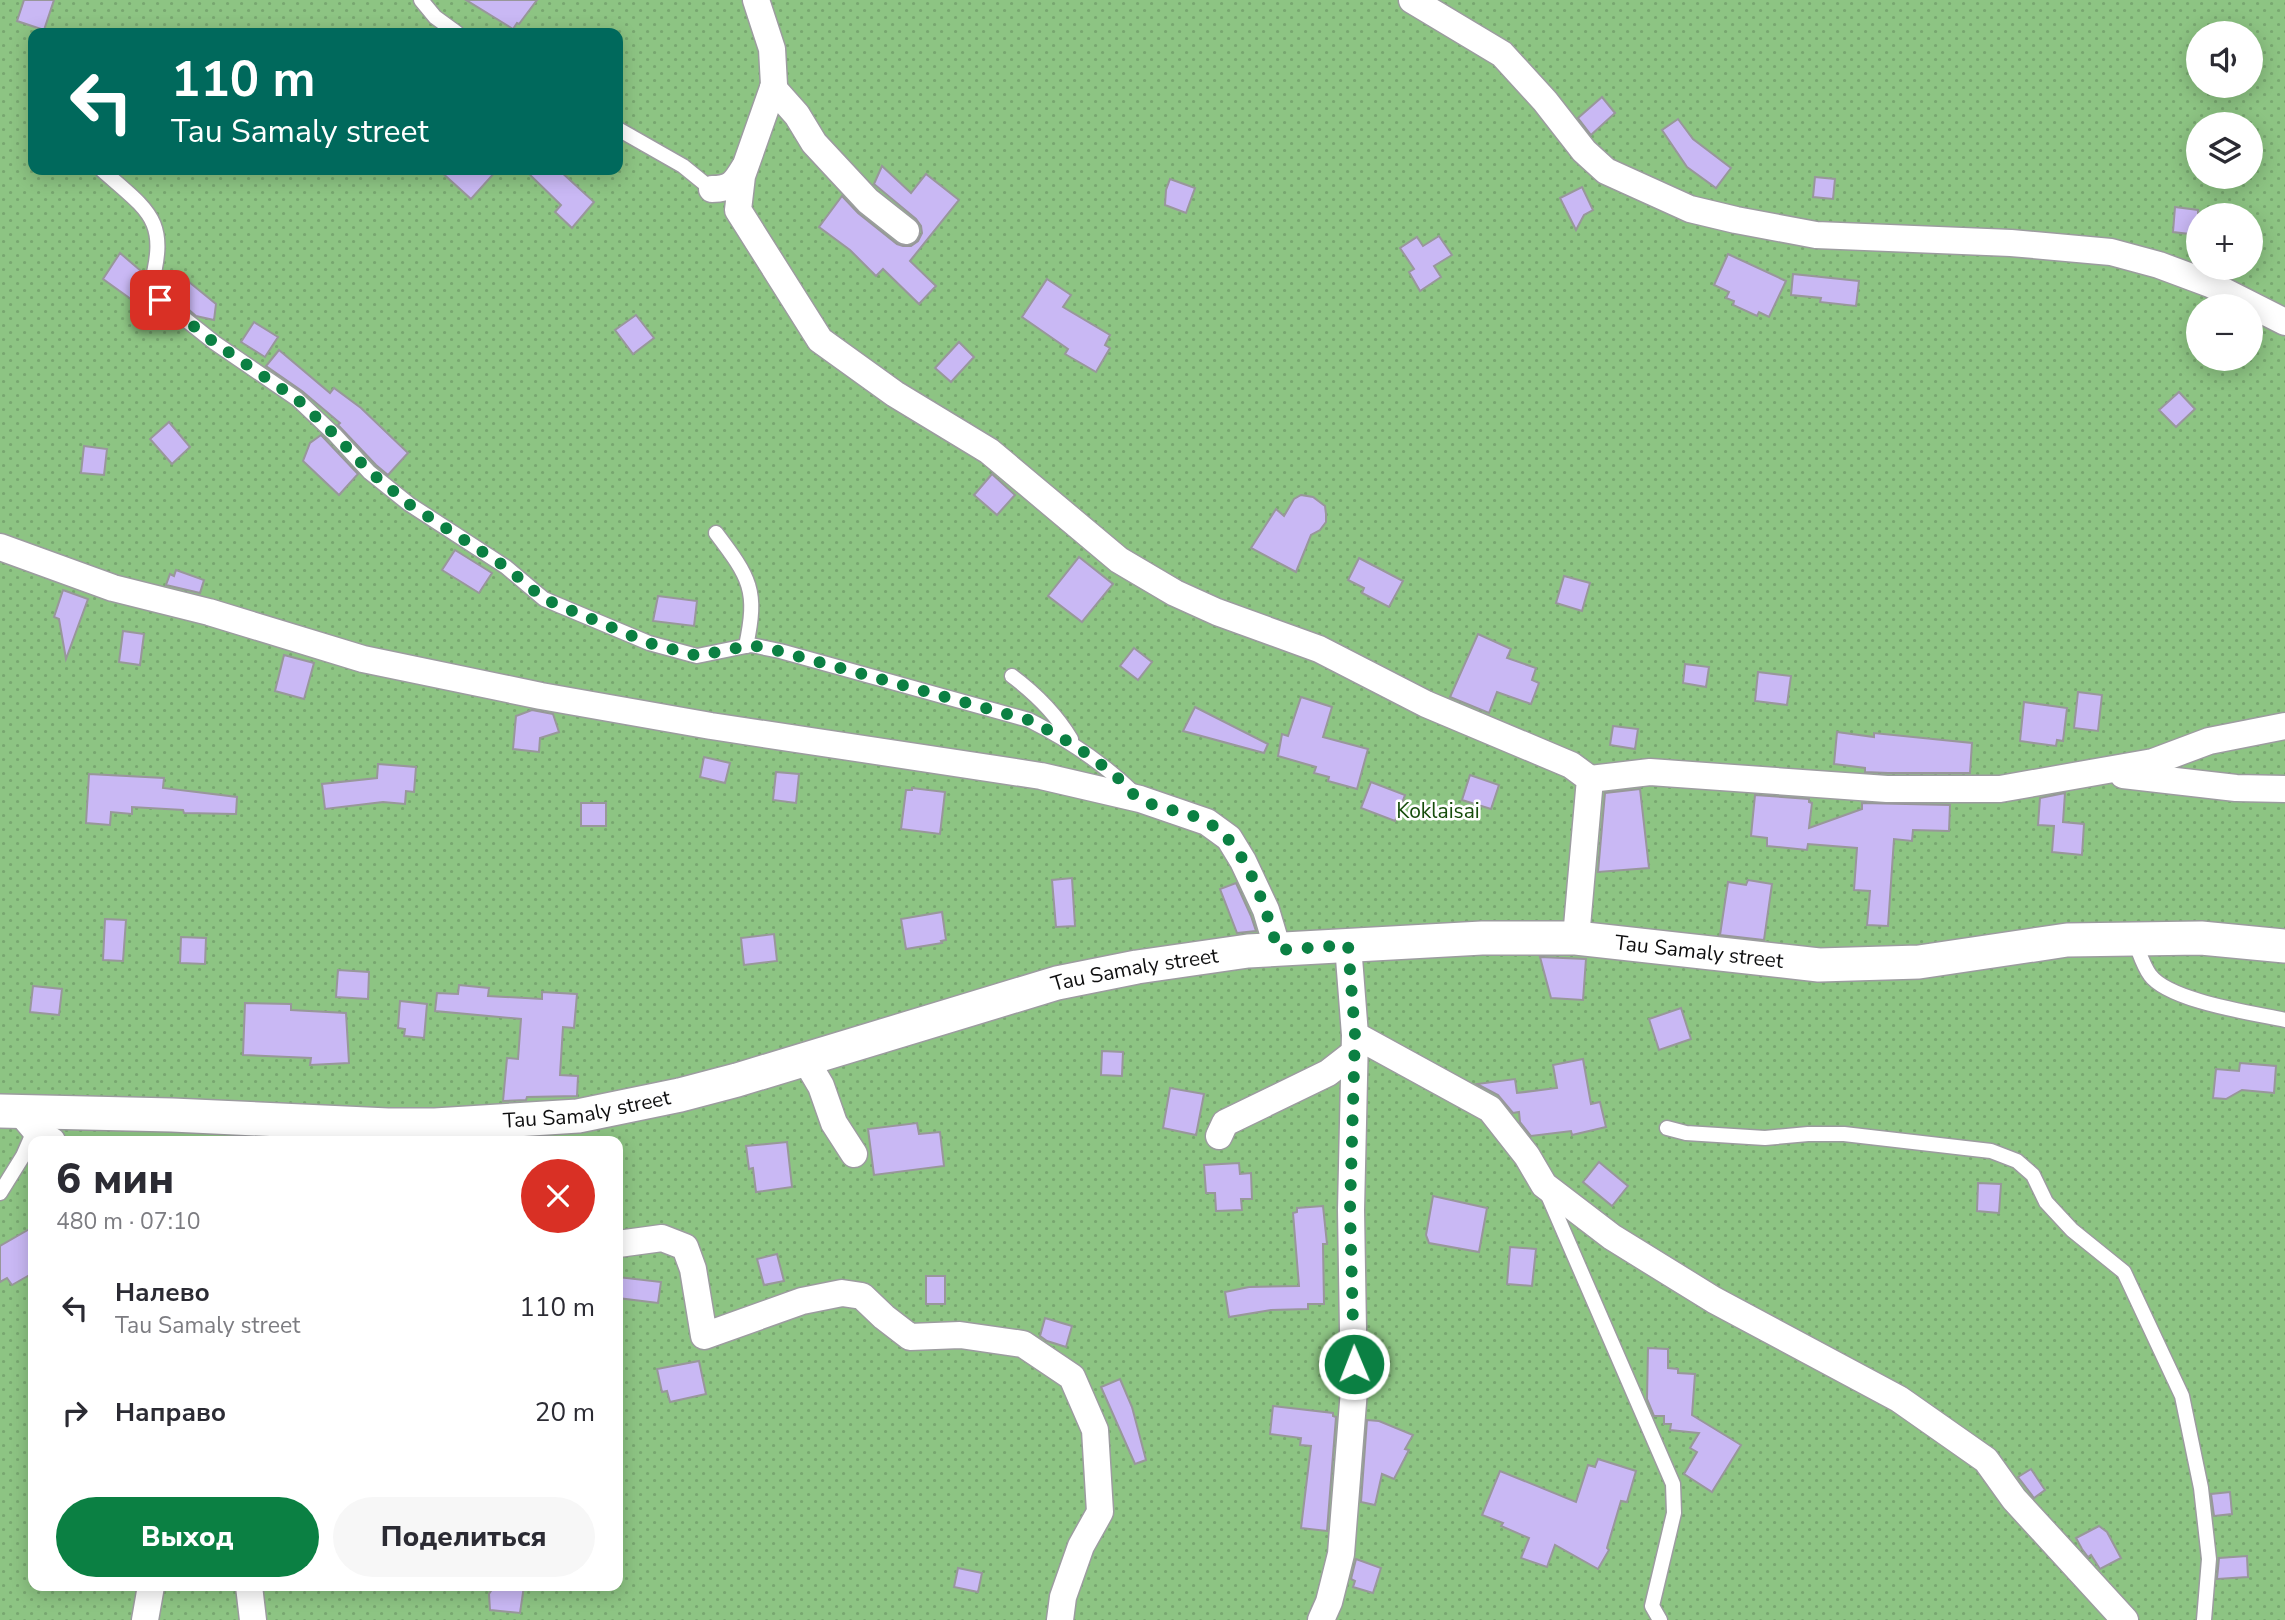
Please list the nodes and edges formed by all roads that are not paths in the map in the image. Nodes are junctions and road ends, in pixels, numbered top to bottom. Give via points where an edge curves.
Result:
1 (421, 0) edge
2 (756, 0) edge
3 (1412, 0) edge
4 (450, 28) edge
5 (773, 88) junction
6 (623, 131) edge
7 (744, 169) junction
8 (107, 175) edge
9 (712, 189) junction
10 (738, 210) junction
11 (906, 231) dead end
12 (2285, 322) edge
13 (716, 533) dead end
14 (0, 547) edge
15 (746, 646) junction
16 (1012, 676) dead end
17 (2285, 726) edge
18 (1076, 747) junction
19 (2101, 772) junction
20 (1590, 779) junction
21 (2285, 789) edge
22 (1140, 799) junction
23 (1576, 938) junction
24 (2134, 939) junction
25 (1348, 945) junction
26 (2285, 946) edge
27 (1278, 950) junction
28 (2285, 1020) edge
29 (1355, 1043) junction
30 (805, 1059) junction
31 (29, 1121) edge
32 (1667, 1128) dead end
33 (1219, 1136) dead end
34 (854, 1154) dead end
35 (1544, 1185) junction
36 (0, 1193) edge
37 (623, 1243) edge
38 (150, 1591) edge
39 (250, 1591) edge
40 (145, 1620) edge
41 (253, 1620) edge
42 (1059, 1620) edge
43 (1321, 1620) edge
44 (1660, 1620) edge
45 (2125, 1620) edge
46 (2204, 1620) edge

1 - 4 lane
2 - 5 street via 772,49
3 - 12 street via 1502,54 1606,171 1690,209 1816,235 2111,252 2210,284
5 - 7 street
5 - 11 street via 814,143 859,191
6 - 9 lane
7 - 9 street via 736,182
7 - 10 street
8 - 15 lane via 149,213 158,234 158,262 150,289 160,300 297,399 409,504 506,567 544,599 649,643 698,656
9 - 10 lane
10 - 20 street via 821,340 895,394 989,452 1119,560 1186,598 1319,649 1426,704 1571,765
13 - 15 lane via 752,594
14 - 22 street via 113,588 363,659 712,726 1041,776
15 - 18 lane via 1004,712 1062,736
16 - 18 lane via 1058,717
17 - 19 street via 2209,741 2153,762
18 - 22 lane
19 - 20 street via 2000,789 1932,791 1650,772
19 - 21 street via 2236,788
20 - 23 street
22 - 27 street via 1206,822 1229,838 1266,910
23 - 24 street, Tau Samaly street via 1819,965 1919,962 2067,940
23 - 25 street, Tau Samaly street
24 - 26 street, Tau Samaly street via 2201,938
24 - 28 lane via 2150,976 2178,995
25 - 27 street, Tau Samaly street
25 - 29 street
27 - 30 street, Tau Samaly street via 1137,967 1057,983
29 - 33 street via 1328,1073 1225,1123
29 - 35 street via 1490,1109
29 - 43 street via 1350,1210 1354,1390 1341,1554
30 - 31 street, Tau Samaly street via 680,1095 578,1116 435,1125 172,1115
30 - 34 street via 834,1123
31 - 36 lane
32 - 46 lane via 1752,1138 1844,1135 1991,1151 2017,1161 2033,1175 2046,1202 2072,1230 2124,1272 2182,1396 2201,1488 2209,1559
35 - 44 lane via 1673,1484 1674,1513 1652,1606
35 - 45 street via 1612,1237 1714,1300 1899,1399 1986,1460 2014,1499
37 - 42 street via 662,1238 685,1247 704,1336 802,1301 842,1293 862,1296 910,1337 960,1335 1023,1345 1072,1377 1095,1430 1100,1511 1081,1546
38 - 40 street
39 - 41 street

